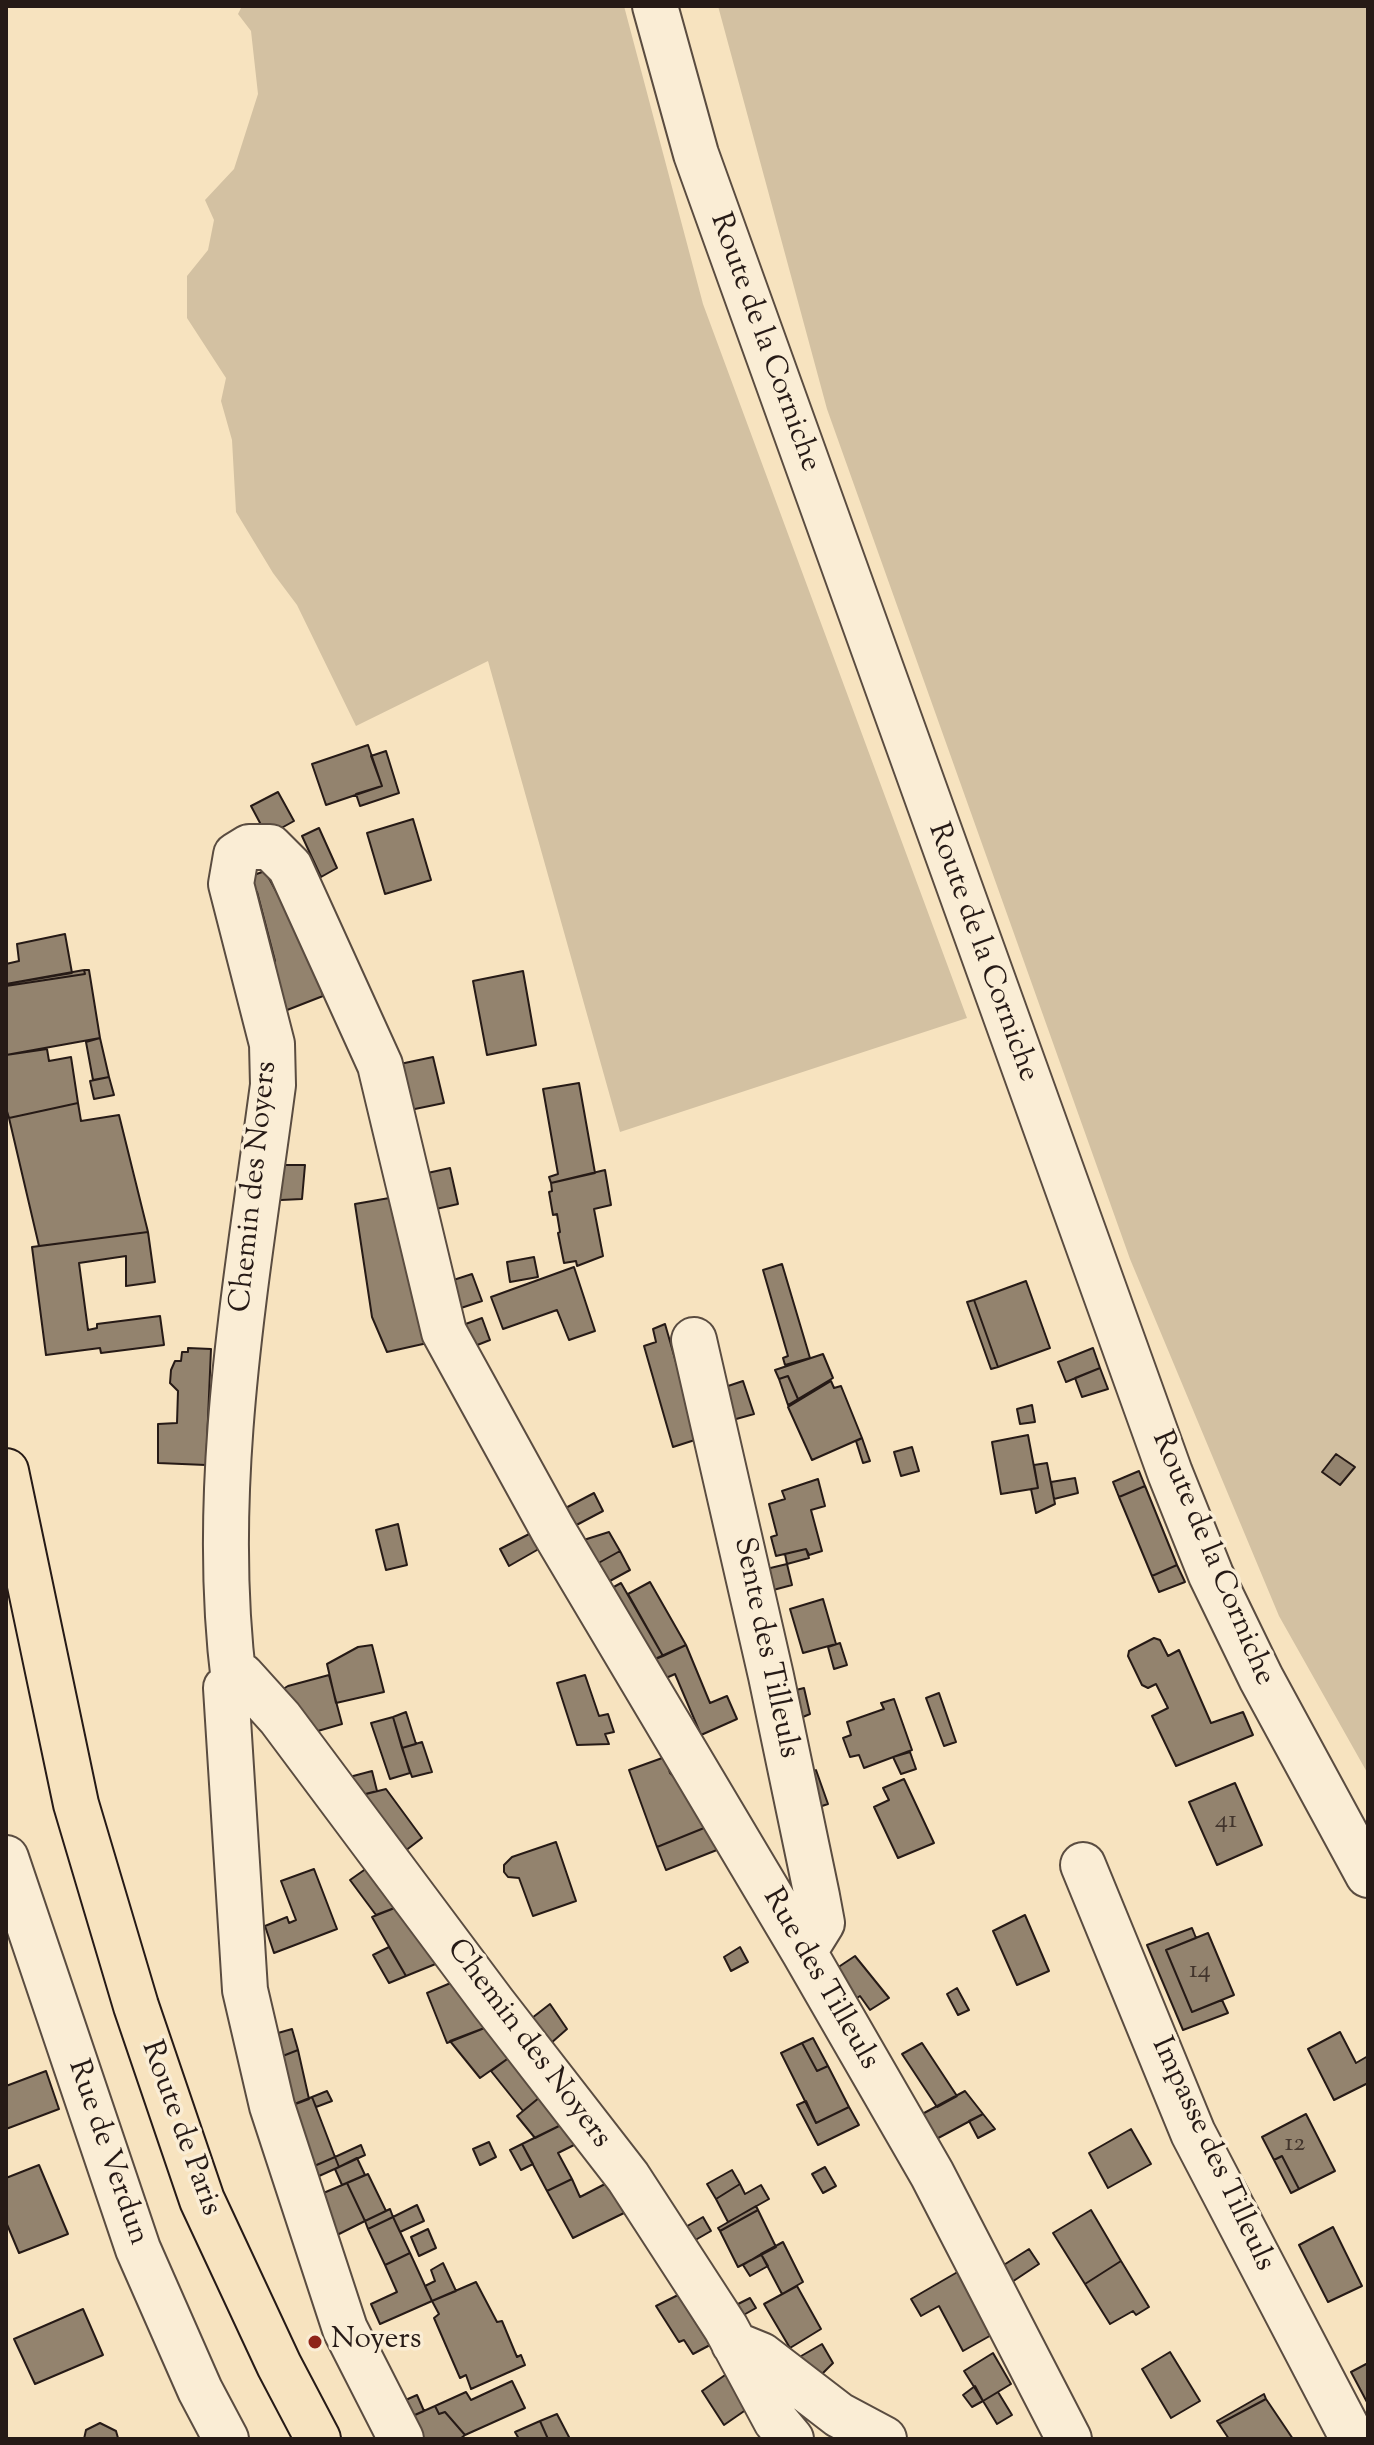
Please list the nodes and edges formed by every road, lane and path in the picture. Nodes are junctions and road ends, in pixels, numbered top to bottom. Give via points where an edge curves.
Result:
1 (655, 6) edge
2 (694, 1340) dead end
3 (6, 1471) edge
4 (553, 1530) joint
5 (234, 1682) junction
6 (6, 1859) edge
7 (1083, 1865) dead end
8 (1368, 1875) edge
9 (804, 1952) junction
10 (734, 2344) junction
11 (226, 2439) edge
12 (318, 2439) edge
13 (401, 2439) edge
14 (791, 2439) edge
15 (884, 2439) edge
16 (1069, 2439) edge
17 (1353, 2439) edge

1 - 8 street, Route de la Corniche via 696,154 1170,1473 1261,1678
2 - 9 street, Sente des Tilleuls via 822,1923
3 - 12 main road, Route de Paris via 76,1804 136,2006 202,2200
4 - 5 street, Chemin des Noyers via 444,1332 380,1065 290,867 270,847 249,847 236,855 231,884 272,1044 273,1085 238,1353 226,1519
4 - 9 street, Rue des Tilleuls
5 - 10 street, Chemin des Noyers via 242,1676 280,1718 628,2177
5 - 13 street, Chemin des Noyers via 226,1688 245,1990 272,2106 345,2329
6 - 11 street, Rue de Verdun via 138,2249
7 - 17 street, Impasse des Tilleuls via 1193,2133
9 - 16 street, Rue des Tilleuls via 932,2174
10 - 14 street, Chemin des Noyers
10 - 15 street via 761,2355 839,2415

